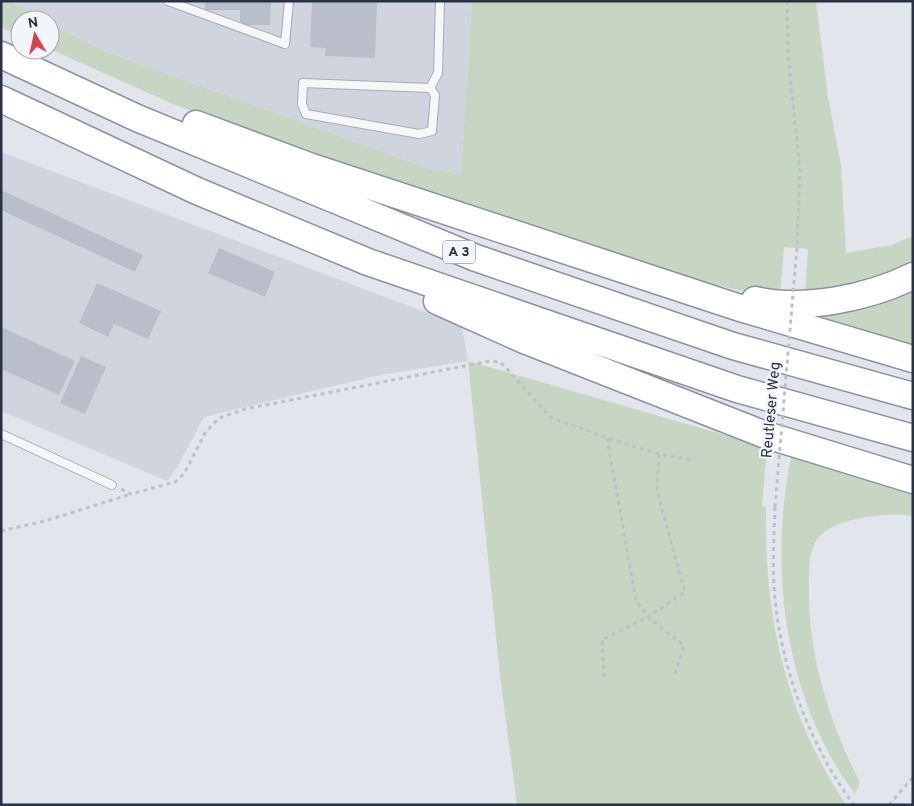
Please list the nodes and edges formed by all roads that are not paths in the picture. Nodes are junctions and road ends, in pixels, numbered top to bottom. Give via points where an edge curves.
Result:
1 (168, 1) edge
2 (289, 1) edge
3 (440, 1) edge
4 (13, 60) edge
5 (14, 60) edge
6 (430, 88) junction
7 (1, 100) edge
8 (368, 262) junction
9 (609, 264) junction
10 (913, 276) edge
11 (913, 360) edge
12 (913, 396) edge
13 (1, 434) edge
14 (913, 438) edge
15 (913, 481) edge
16 (112, 485) road end

1 - 2 lane via 285,44
3 - 6 lane via 438,73
4 - 12 highway, A 3 via 146,122 476,258 733,346
5 - 9 highway, A 3 via 107,89 309,166
6 - 6 lane via 435,95 432,131 419,134 306,114 302,104 303,83
7 - 8 highway via 197,191
8 - 14 highway via 737,389
8 - 15 highway via 477,320 620,380 763,434
9 - 10 highway, A 3 via 759,301 787,304 830,301 869,293
9 - 11 highway, A 3
13 - 16 lane

